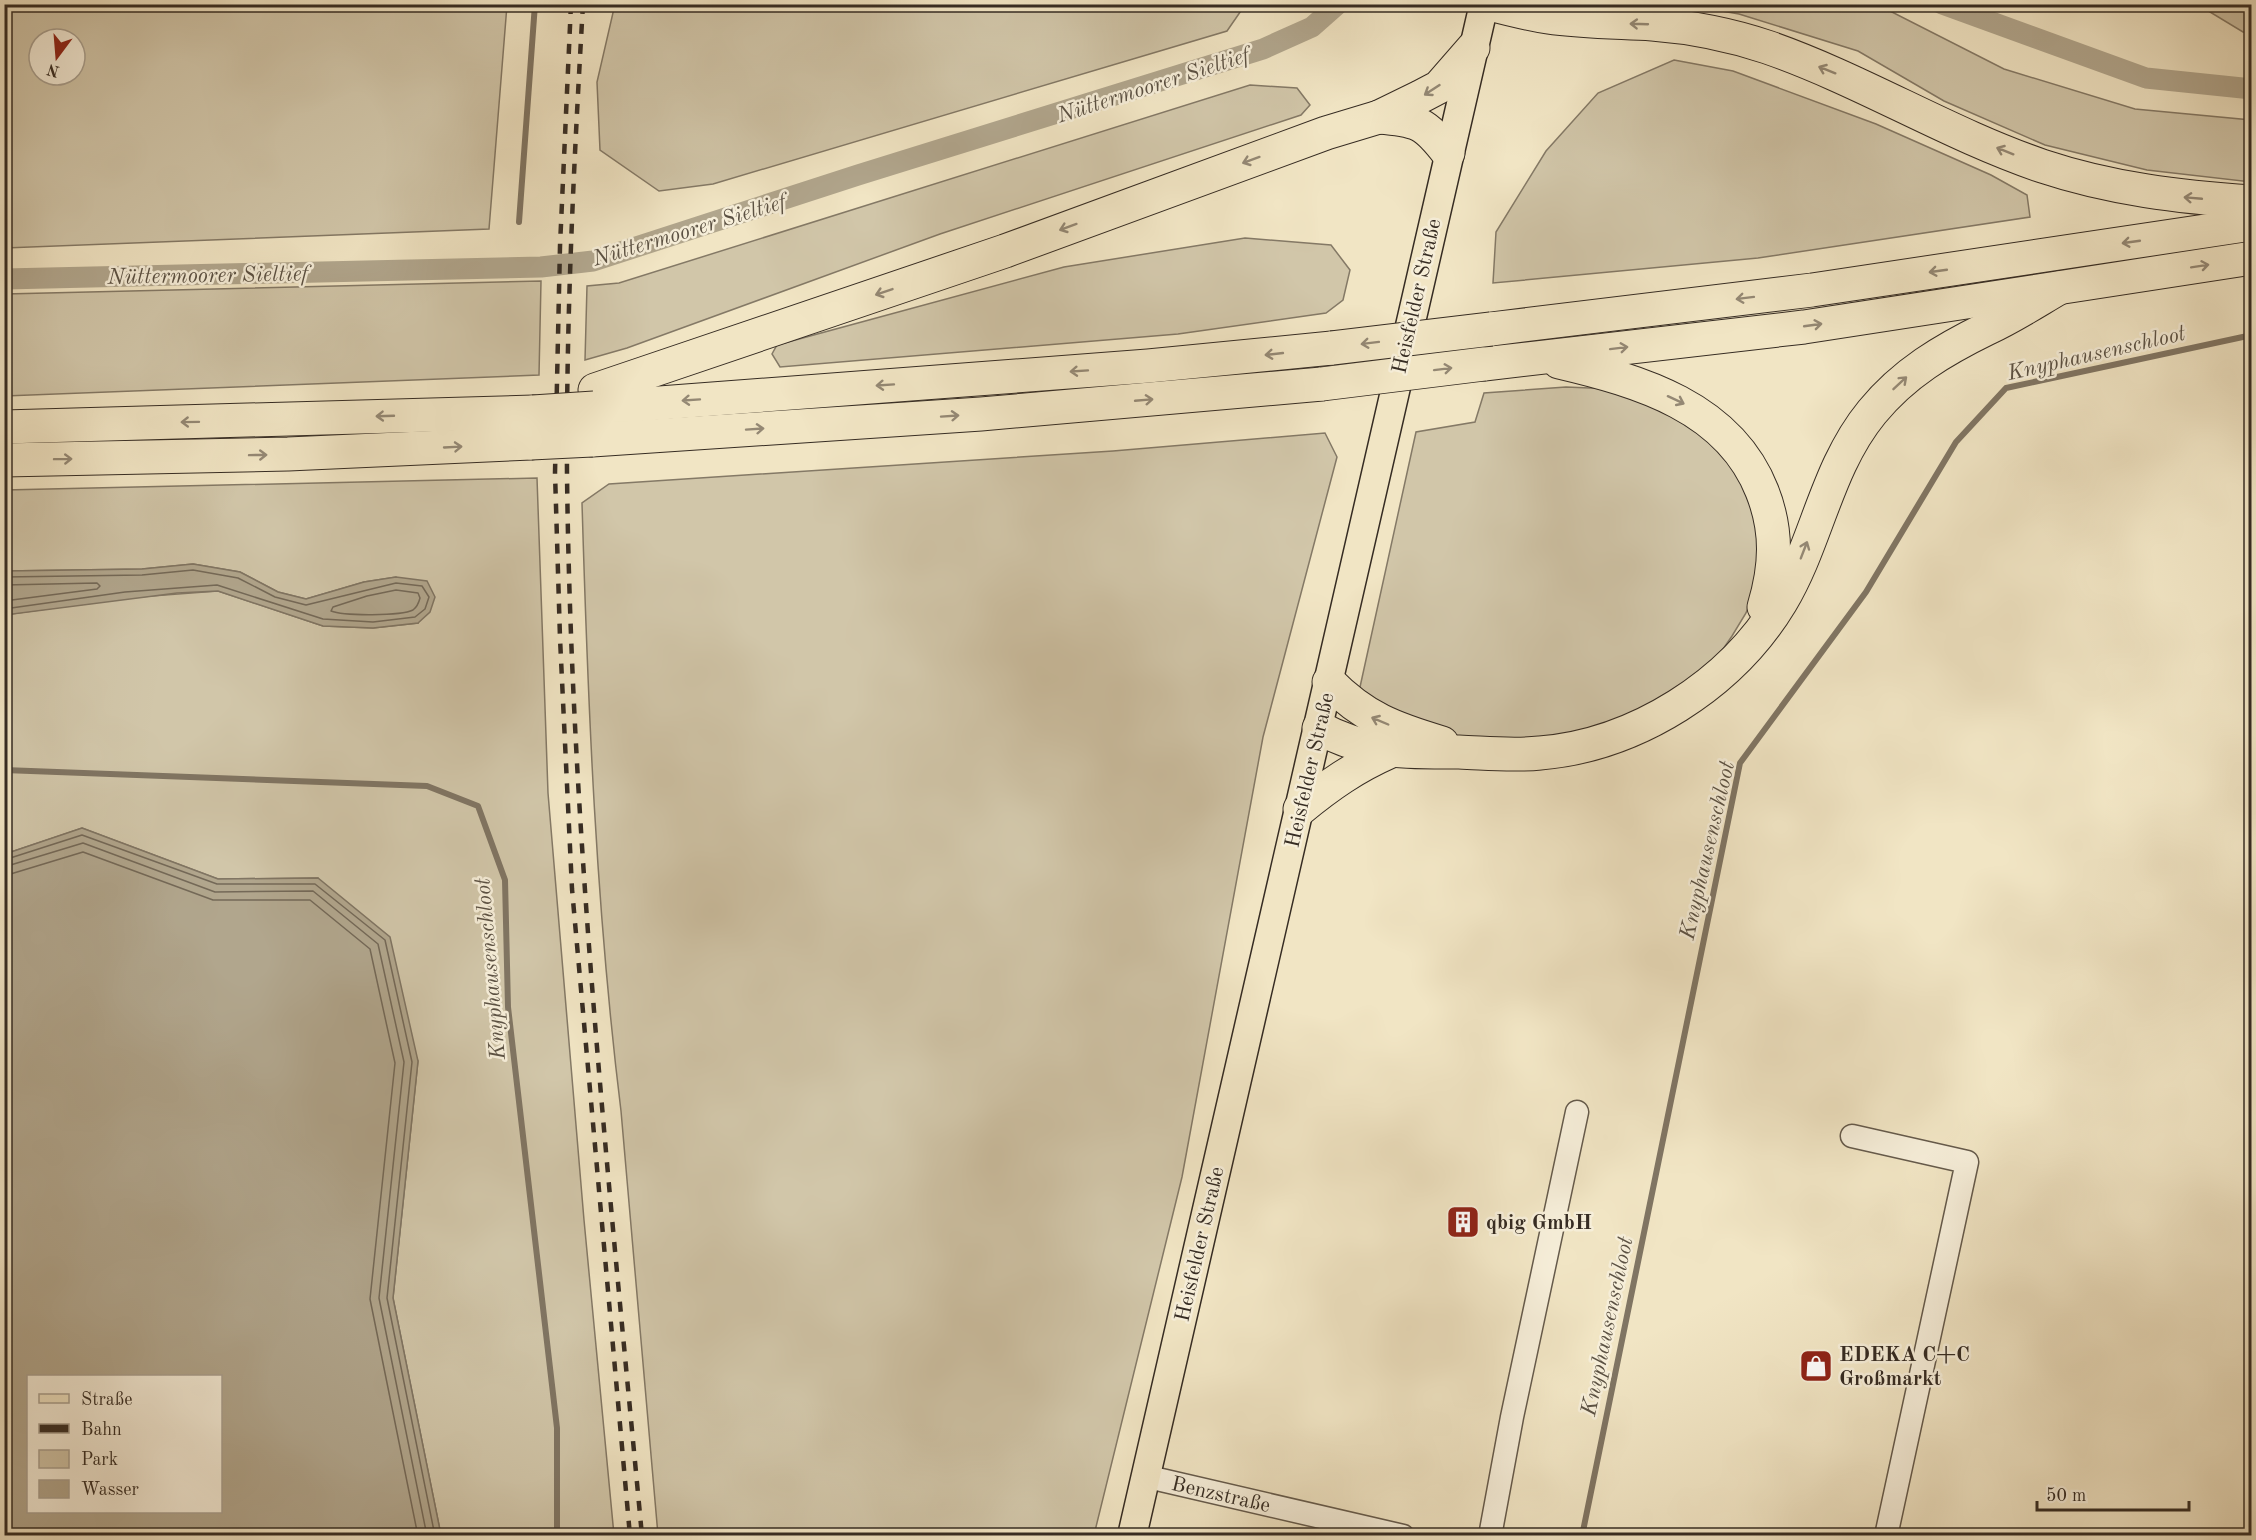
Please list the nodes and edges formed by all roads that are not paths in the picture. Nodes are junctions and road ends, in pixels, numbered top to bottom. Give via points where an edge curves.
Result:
1 (1484, 4) edge
2 (1490, 4) edge
3 (1473, 48) junction
4 (1380, 117) junction
5 (1448, 153) junction
6 (2252, 202) edge
7 (2252, 224) edge
8 (2252, 258) edge
9 (2059, 288) junction
10 (1540, 357) junction
11 (585, 402) junction
12 (4, 427) edge
13 (532, 428) junction
14 (4, 460) edge
15 (1755, 637) junction
16 (1329, 682) junction
17 (1319, 728) junction
18 (1389, 752) junction
19 (1475, 753) junction
20 (1300, 809) junction
21 (1577, 1112) dead end
22 (1852, 1136) dead end
23 (1144, 1476) junction
24 (1132, 1536) edge
25 (1403, 1536) edge
26 (1490, 1536) edge
27 (1886, 1536) edge

1 - 3 main road, Heisfelder Straße
6 -> 2 highway via 2127,189 2042,166 1831,71 1707,31 1548,17
3 -> 4 highway via 1439,87
3 - 5 main road, Heisfelder Straße
4 - 5 highway via 1406,119 1429,129
4 -> 11 highway via 1326,133
5 - 16 main road, Heisfelder Straße
7 -> 11 highway, bridge via 1812,290 1332,348 1148,366
9 -> 8 highway
10 -> 9 highway via 1804,327
15 -> 9 highway via 1797,571 1837,470 1872,412 1900,381 1942,351
13 -> 10 highway, bridge via 592,440 981,414 1322,384
10 -> 15 highway via 1603,373 1678,401 1719,427 1738,448 1759,482 1773,530 1774,570
11 - 13 highway, bridge
13 -> 12 highway
14 -> 13 highway via 288,454
15 - 19 highway via 1706,686 1679,706 1637,728 1560,751
16 - 17 main road, Heisfelder Straße
19 -> 16 highway via 1373,718 1351,705
17 - 18 highway via 1362,747
17 - 20 main road, Heisfelder Straße
18 - 19 highway
18 - 20 highway via 1333,782
20 - 23 main road, Heisfelder Straße
21 - 26 street
22 - 27 street via 1967,1162
23 - 24 main road, Heisfelder Straße
23 - 25 street, Benzstraße

